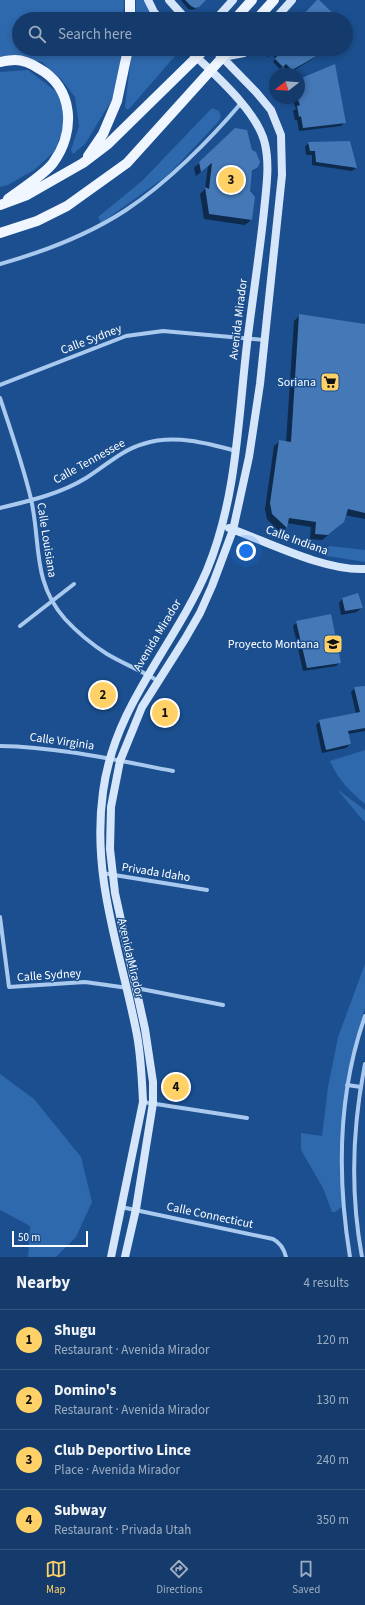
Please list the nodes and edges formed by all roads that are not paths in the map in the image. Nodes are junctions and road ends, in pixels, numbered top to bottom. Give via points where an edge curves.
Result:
1 (130, 0) edge
2 (148, 0) edge
3 (169, 0) edge
4 (233, 0) edge
5 (252, 0) edge
6 (274, 0) edge
7 (292, 0) edge
8 (130, 12) edge
9 (154, 12) edge
10 (180, 12) edge
11 (222, 12) edge
12 (241, 12) edge
13 (263, 12) edge
14 (281, 12) edge
15 (127, 56) edge
16 (231, 56) edge
17 (196, 57) joint
18 (223, 58) junction
19 (0, 62) edge
20 (210, 71) junction
21 (242, 102) junction
22 (83, 164) junction
23 (0, 205) edge
24 (0, 233) edge
25 (0, 264) edge
26 (247, 339) junction
27 (265, 340) junction
28 (0, 385) edge
29 (0, 398) edge
30 (236, 451) junction
31 (31, 501) junction
32 (0, 508) edge
33 (222, 526) junction
34 (233, 530) junction
35 (365, 569) edge
36 (74, 584) dead end
37 (52, 601) junction
38 (20, 626) dead end
39 (148, 674) junction
40 (158, 681) junction
41 (0, 746) edge
42 (110, 759) junction
43 (120, 761) junction
44 (173, 771) dead end
45 (102, 873) junction
46 (112, 875) junction
47 (207, 890) dead end
48 (0, 917) edge
49 (125, 987) junction
50 (137, 988) junction
51 (223, 1005) dead end
52 (365, 1016) edge
53 (365, 1064) edge
54 (348, 1085) junction
55 (361, 1086) junction
56 (142, 1102) junction
57 (153, 1103) junction
58 (248, 1118) dead end
59 (121, 1207) junction
60 (136, 1209) junction
61 (111, 1257) edge
62 (125, 1257) edge
63 (286, 1257) edge
64 (350, 1257) edge
65 (362, 1257) edge

1 - 8 main road
2 - 9 main road
3 - 10 main road
4 - 11 main road
5 - 12 main road
6 - 13 main road
7 - 14 main road
15 - 22 main road via 117,101 103,134
16 - 18 main road
17 - 20 main road, Avenida Mirador
17 - 22 main road via 108,144
18 - 20 main road
18 - 27 main road, Avenida Mirador via 271,110 281,135 282,175
19 - 23 main road via 16,60 43,70 55,80 64,95 69,114 69,128 53,164
20 - 21 main road, Avenida Mirador
20 - 24 main road via 127,163 67,206 37,221
21 - 25 street via 224,124 153,191 126,210 82,234 42,251
21 - 26 main road, Avenida Mirador via 256,122 265,142 268,175
22 - 23 main road via 27,195
26 - 27 street, Calle Sydney
26 - 28 street, Calle Sydney via 163,332 126,336
26 - 30 main road, Avenida Mirador
27 - 34 main road, Avenida Mirador via 249,457
29 - 31 street, Calle Louisiana
30 - 31 street, Calle Tennessee via 179,440 143,444 120,454 78,482
30 - 33 main road, Avenida Mirador
31 - 32 street, Calle Tennessee
31 - 37 street, Calle Louisiana via 39,564 43,582
33 - 34 main road, Calle Indiana
33 - 39 main road, Avenida Mirador via 197,592
34 - 35 main road, Calle Indiana via 341,568
34 - 40 main road, Avenida Mirador via 200,613
36 - 37 street
37 - 38 street
37 - 39 street, Calle Louisiana via 65,619 106,654
39 - 40 street, Calle Louisiana
39 - 42 main road, Avenida Mirador via 126,715
40 - 43 main road, Avenida Mirador via 142,707
41 - 42 street, Calle Virginia via 48,748
42 - 43 street, Calle Virginia
42 - 45 main road, Avenida Mirador via 101,810
43 - 44 street, Calle Virginia
43 - 46 main road, Avenida Mirador via 110,817
45 - 46 street, Privada Idaho
45 - 49 main road, Avenida Mirador via 106,904
46 - 47 street, Privada Idaho
46 - 50 main road, Avenida Mirador
48 - 49 street, Calle Sydney via 9,987 85,982
49 - 50 street, Calle Sydney
49 - 56 main road, Avenida Mirador via 137,1035
50 - 51 street, Calle Sydney
50 - 57 main road, Avenida Mirador via 151,1062
52 - 54 street via 354,1052
53 - 55 street
54 - 55 street
54 - 64 street via 342,1145 342,1176
55 - 65 street via 353,1174
56 - 57 street
56 - 59 main road, Avenida Mirador
57 - 58 street
57 - 60 main road, Avenida Mirador
59 - 60 street, Calle Connecticut
59 - 61 main road, Avenida Mirador
60 - 62 main road, Avenida Mirador
60 - 63 street, Calle Connecticut via 273,1239 283,1248

